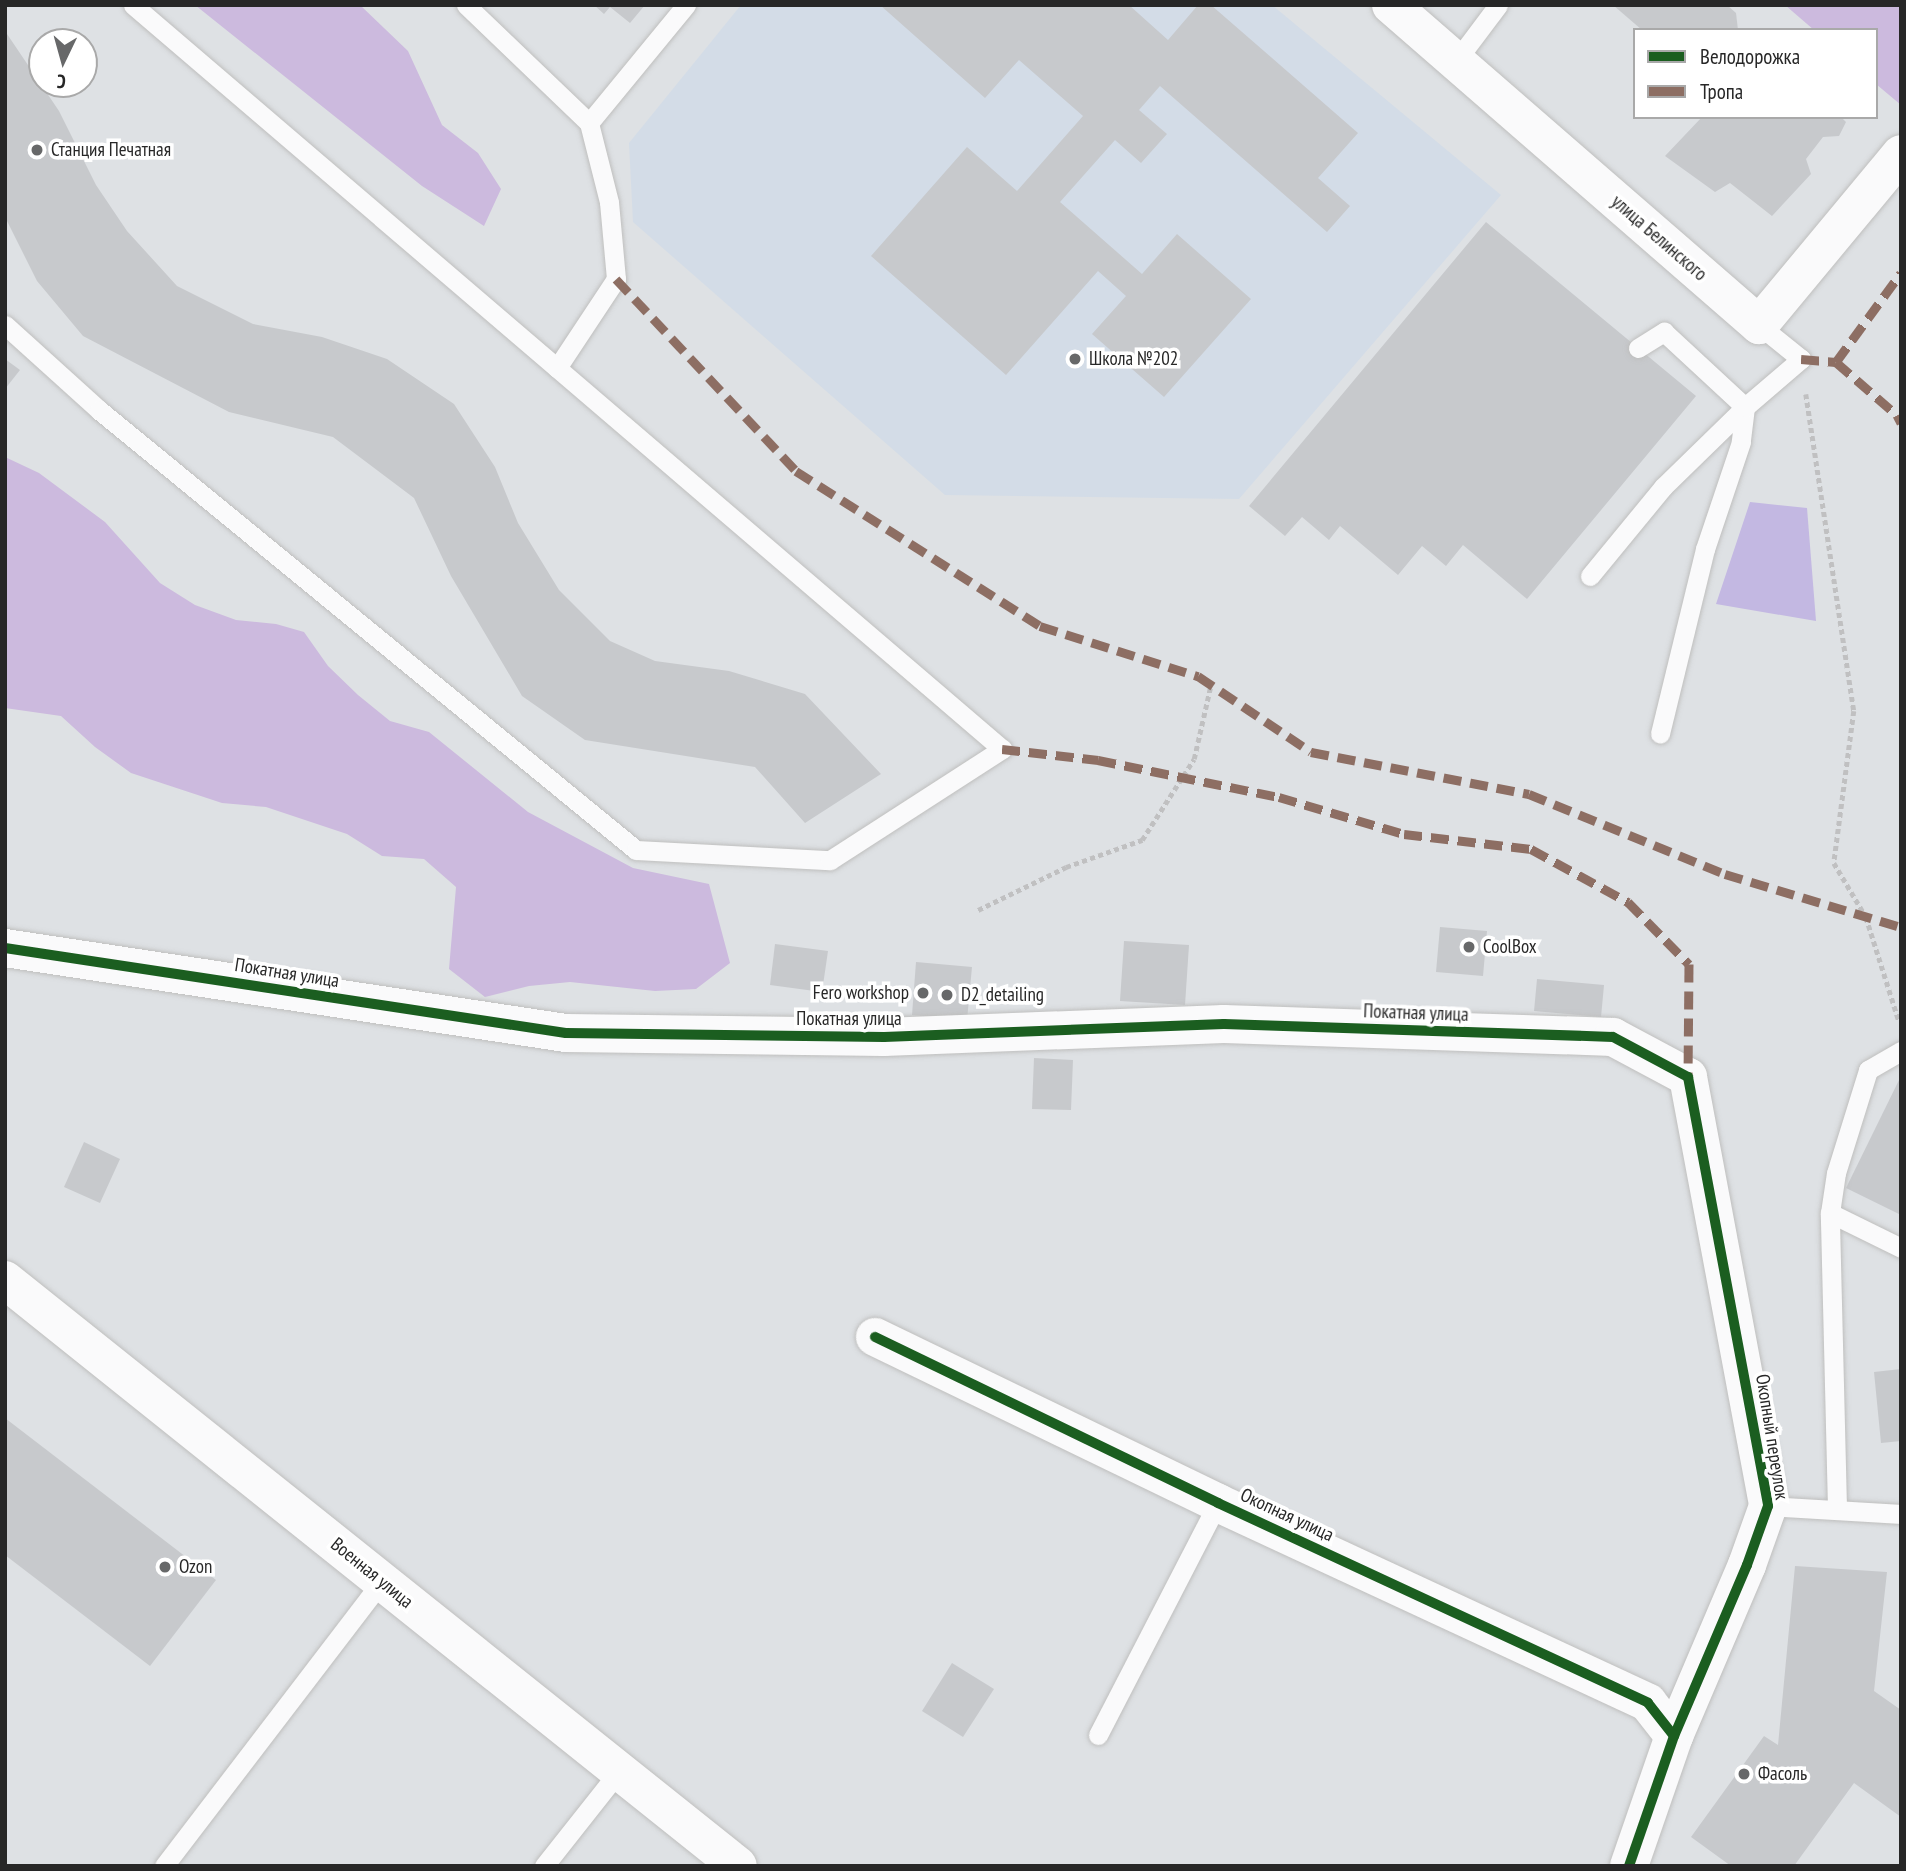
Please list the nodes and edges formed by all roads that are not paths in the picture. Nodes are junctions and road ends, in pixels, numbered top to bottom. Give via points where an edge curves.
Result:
1 (133, 5) edge
2 (686, 5) edge
3 (1391, 5) edge
4 (1498, 5) edge
5 (470, 6) edge
6 (1456, 61) junction
7 (589, 123) junction
8 (1901, 154) edge
9 (5, 325) edge
10 (1759, 325) junction
11 (1638, 348) dead end
12 (557, 368) junction
13 (1745, 407) junction
14 (1590, 576) dead end
15 (1660, 734) dead end
16 (5, 948) edge
17 (1901, 1051) edge
18 (1688, 1077) joint
19 (1830, 1213) junction
20 (1901, 1248) edge
21 (5, 1280) edge
22 (875, 1337) dead end
23 (1218, 1503) junction
24 (1768, 1506) junction
25 (1837, 1508) junction
26 (1901, 1514) edge
27 (382, 1581) junction
28 (1098, 1735) dead end
29 (1674, 1736) junction
30 (620, 1771) junction
31 (164, 1866) edge
32 (544, 1866) edge
33 (738, 1866) edge
34 (1629, 1866) edge

1 - 12 lane
2 - 7 lane
3 - 6 street, улица Белинского
4 - 6 lane
5 - 7 lane
6 - 10 street, улица Белинского
7 - 12 lane via 610,202 616,279
8 - 10 street
9 - 12 lane via 99,410 636,850 830,860 1003,749
10 - 13 lane via 1801,359
11 - 13 lane via 1664,332
13 - 14 lane via 1663,487
13 - 15 lane via 1741,442 1705,550
16 - 18 street, Покатная улица via 566,1033 884,1037 1223,1024 1613,1037
17 - 19 lane via 1868,1070 1836,1173
18 - 24 street, Окопный переулок
19 - 20 lane
19 - 25 lane
21 - 27 street, Военная улица
22 - 23 street, Окопная улица
23 - 28 lane
23 - 29 street, Окопная улица via 1648,1703
24 - 25 lane
24 - 29 street, Окопный переулок
25 - 26 lane
27 - 30 street, Военная улица
27 - 31 lane
29 - 34 street, Окопный переулок
30 - 32 lane
30 - 33 street, Военная улица

